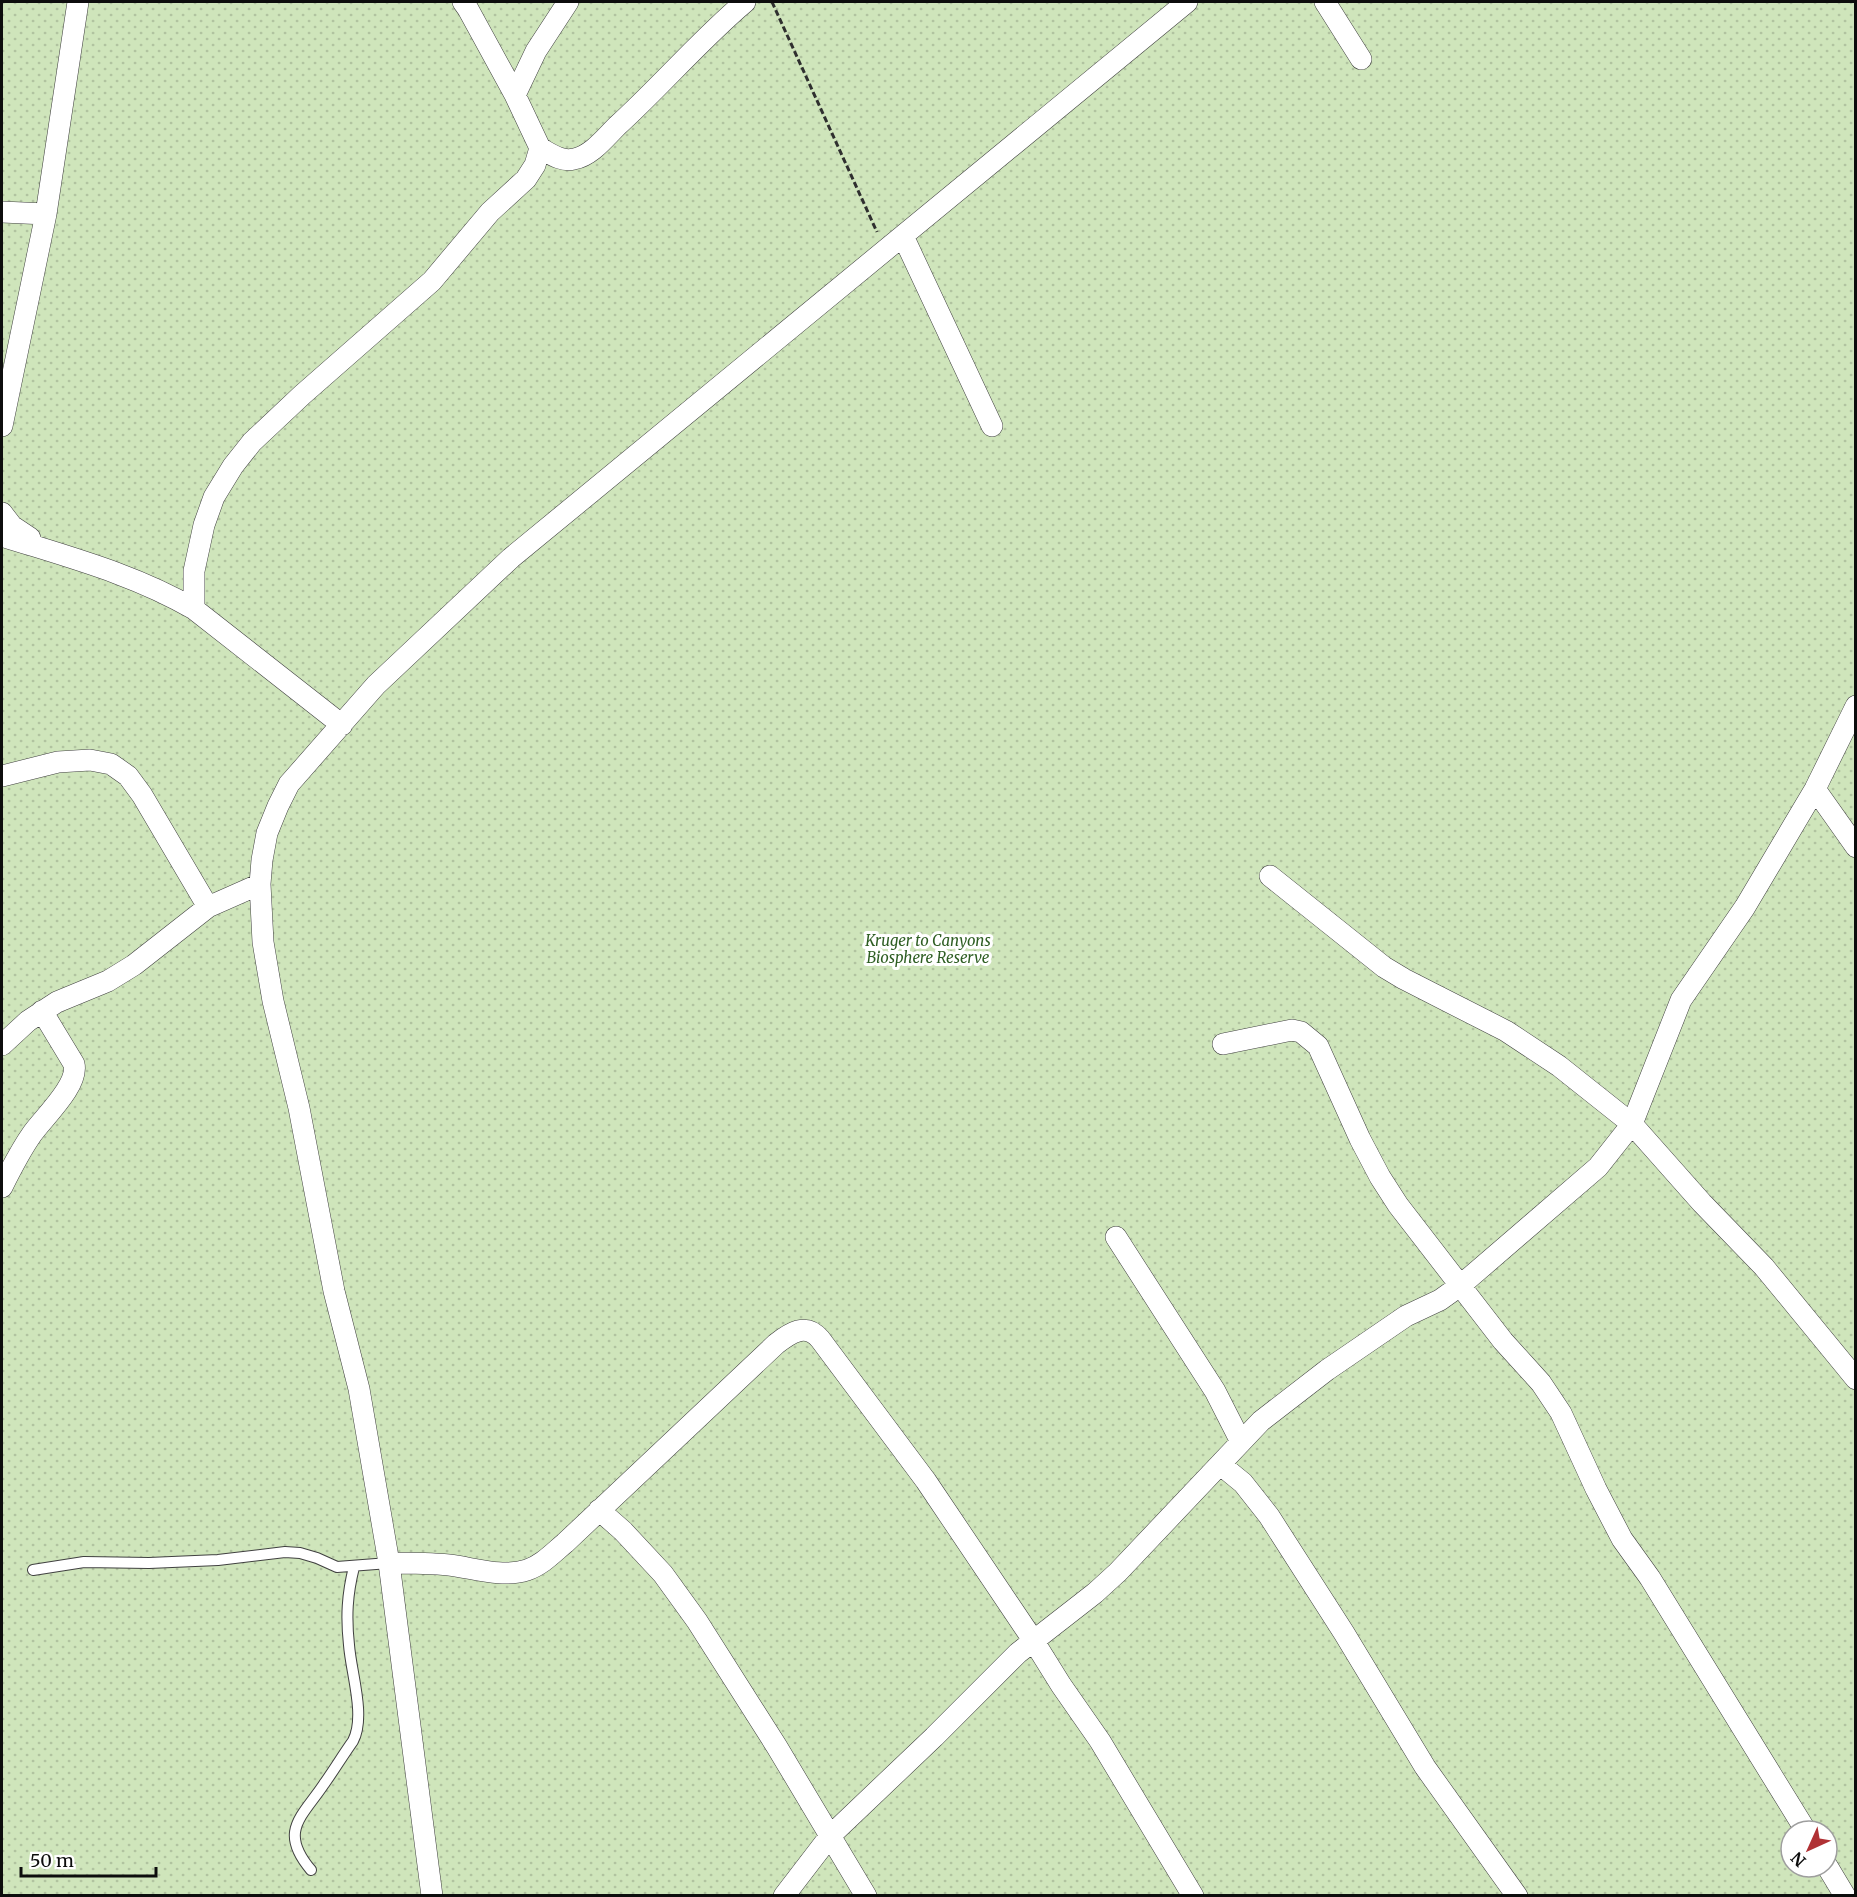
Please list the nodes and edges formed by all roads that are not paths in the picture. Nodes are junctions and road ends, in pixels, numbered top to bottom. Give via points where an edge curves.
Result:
1 (78, 2) edge
2 (463, 2) edge
3 (568, 2) edge
4 (745, 2) edge
5 (1187, 2) edge
6 (1325, 2) edge
7 (1361, 59) dead end
8 (515, 95) junction
9 (540, 148) junction
10 (2, 212) edge
11 (46, 214) junction
12 (903, 236) junction
13 (2, 426) edge
14 (992, 426) dead end
15 (2, 513) edge
16 (2, 536) edge
17 (48, 550) junction
18 (194, 609) junction
19 (1856, 706) edge
20 (342, 725) junction
21 (2, 776) edge
22 (1815, 789) junction
23 (1856, 847) edge
24 (1270, 876) dead end
25 (260, 884) junction
26 (208, 908) junction
27 (42, 1011) junction
28 (1223, 1044) dead end
29 (2, 1045) edge
30 (1632, 1124) junction
31 (2, 1187) edge
32 (1116, 1237) dead end
33 (1461, 1285) junction
34 (1856, 1379) edge
35 (1241, 1442) junction
36 (1221, 1465) junction
37 (599, 1509) junction
38 (388, 1563) junction
39 (354, 1567) junction
40 (33, 1569) dead end
41 (1033, 1640) junction
42 (1799, 1819) edge
43 (831, 1836) junction
44 (311, 1870) dead end
45 (1835, 1879) edge
46 (432, 1896) edge
47 (784, 1896) edge
48 (866, 1896) edge
49 (1193, 1896) edge
50 (1517, 1896) edge
51 (1845, 1896) edge

1 - 11 street
2 - 8 street
3 - 8 street via 536,51
4 - 9 street via 593,149 569,160
5 - 12 street
6 - 7 street
8 - 9 street
9 - 18 street via 526,179 490,212 432,280 252,442 232,466 204,525 194,572
10 - 11 street
11 - 13 street
12 - 14 street
12 - 20 street via 511,558 376,685
15 - 17 street via 12,526
16 - 17 street
17 - 18 street via 147,584
18 - 20 street
19 - 22 street
20 - 25 street via 290,784 278,806 267,833
21 - 26 street via 58,762 90,760 111,764 128,776 142,795
22 - 23 street
22 - 30 street via 1745,907 1681,1000
24 - 30 street via 1384,967 1506,1031 1559,1066
25 - 26 street
25 - 38 street via 263,942 273,1001 299,1108 334,1291 359,1389
26 - 27 street via 119,975
27 - 29 street
27 - 31 street via 75,1069 67,1089 32,1134
28 - 33 street via 1292,1030 1318,1046 1380,1178
30 - 33 street via 1598,1167
30 - 34 street via 1764,1267
32 - 35 street via 1215,1391
33 - 35 street via 1406,1316 1327,1370 1261,1421
33 - 42 street via 1561,1413 1622,1539
35 - 36 street
36 - 41 street via 1118,1572
36 - 50 street via 1243,1483 1269,1516 1425,1767
37 - 38 street via 551,1555 526,1570 484,1571 449,1565
37 - 41 street via 776,1344 805,1329 820,1339 926,1481
37 - 43 street via 663,1574 698,1621
38 - 39 lane
38 - 46 street
39 - 40 lane via 337,1568 317,1558 285,1552 218,1560 84,1562
39 - 44 lane via 347,1612 359,1729 297,1820 298,1852
41 - 43 street
41 - 49 street via 1100,1741
43 - 47 street
43 - 48 street
45 - 51 street

